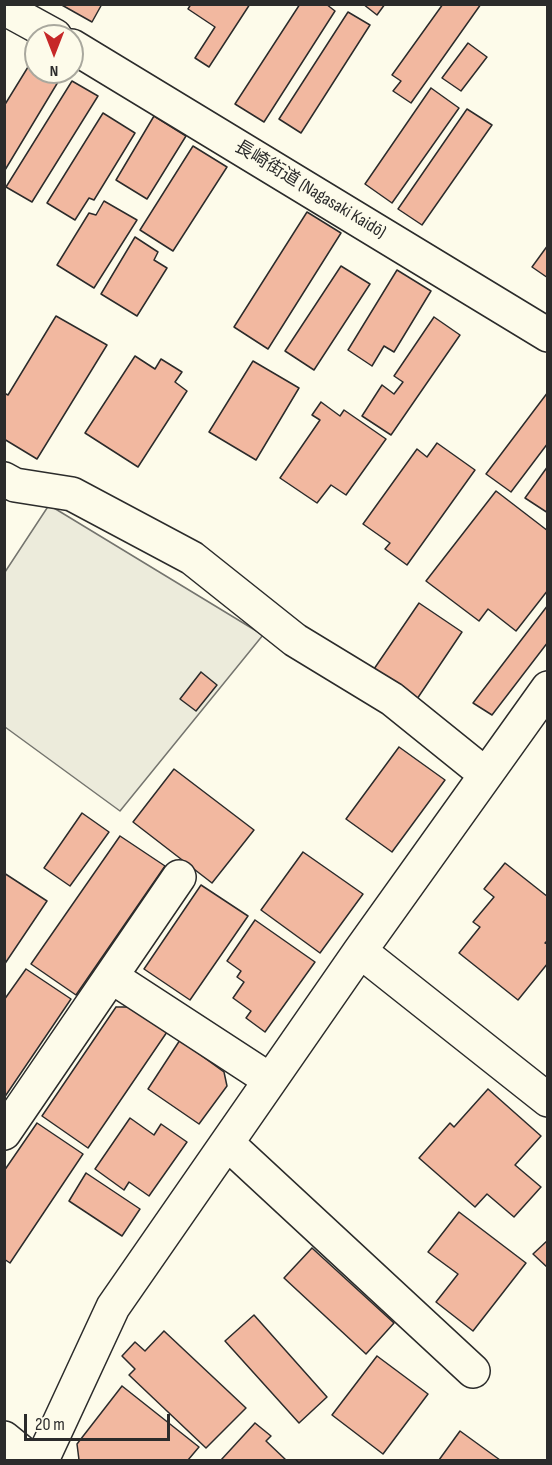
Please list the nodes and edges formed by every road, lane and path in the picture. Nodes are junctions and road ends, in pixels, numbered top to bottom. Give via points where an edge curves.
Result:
1 (4, 8) edge
2 (33, 24) edge
3 (84, 53) edge
4 (548, 335) edge
5 (4, 479) edge
6 (543, 705) edge
7 (485, 774) junction
8 (179, 877) dead end
9 (360, 951) junction
10 (112, 977) junction
11 (270, 1080) junction
12 (548, 1100) edge
13 (4, 1133) edge
14 (226, 1143) junction
15 (473, 1371) dead end
16 (4, 1438) edge
17 (31, 1461) edge
18 (42, 1461) edge

1 - 2 street
3 - 4 street, 長崎街道 (Nagasaki Kaidō)
5 - 7 street via 15,485 72,494 192,558 294,640 392,699
6 - 7 street
7 - 9 street
8 - 10 street
9 - 11 street
9 - 12 street
10 - 11 street
10 - 13 street
11 - 14 street
14 - 15 street
14 - 18 street via 113,1307
16 - 17 street

